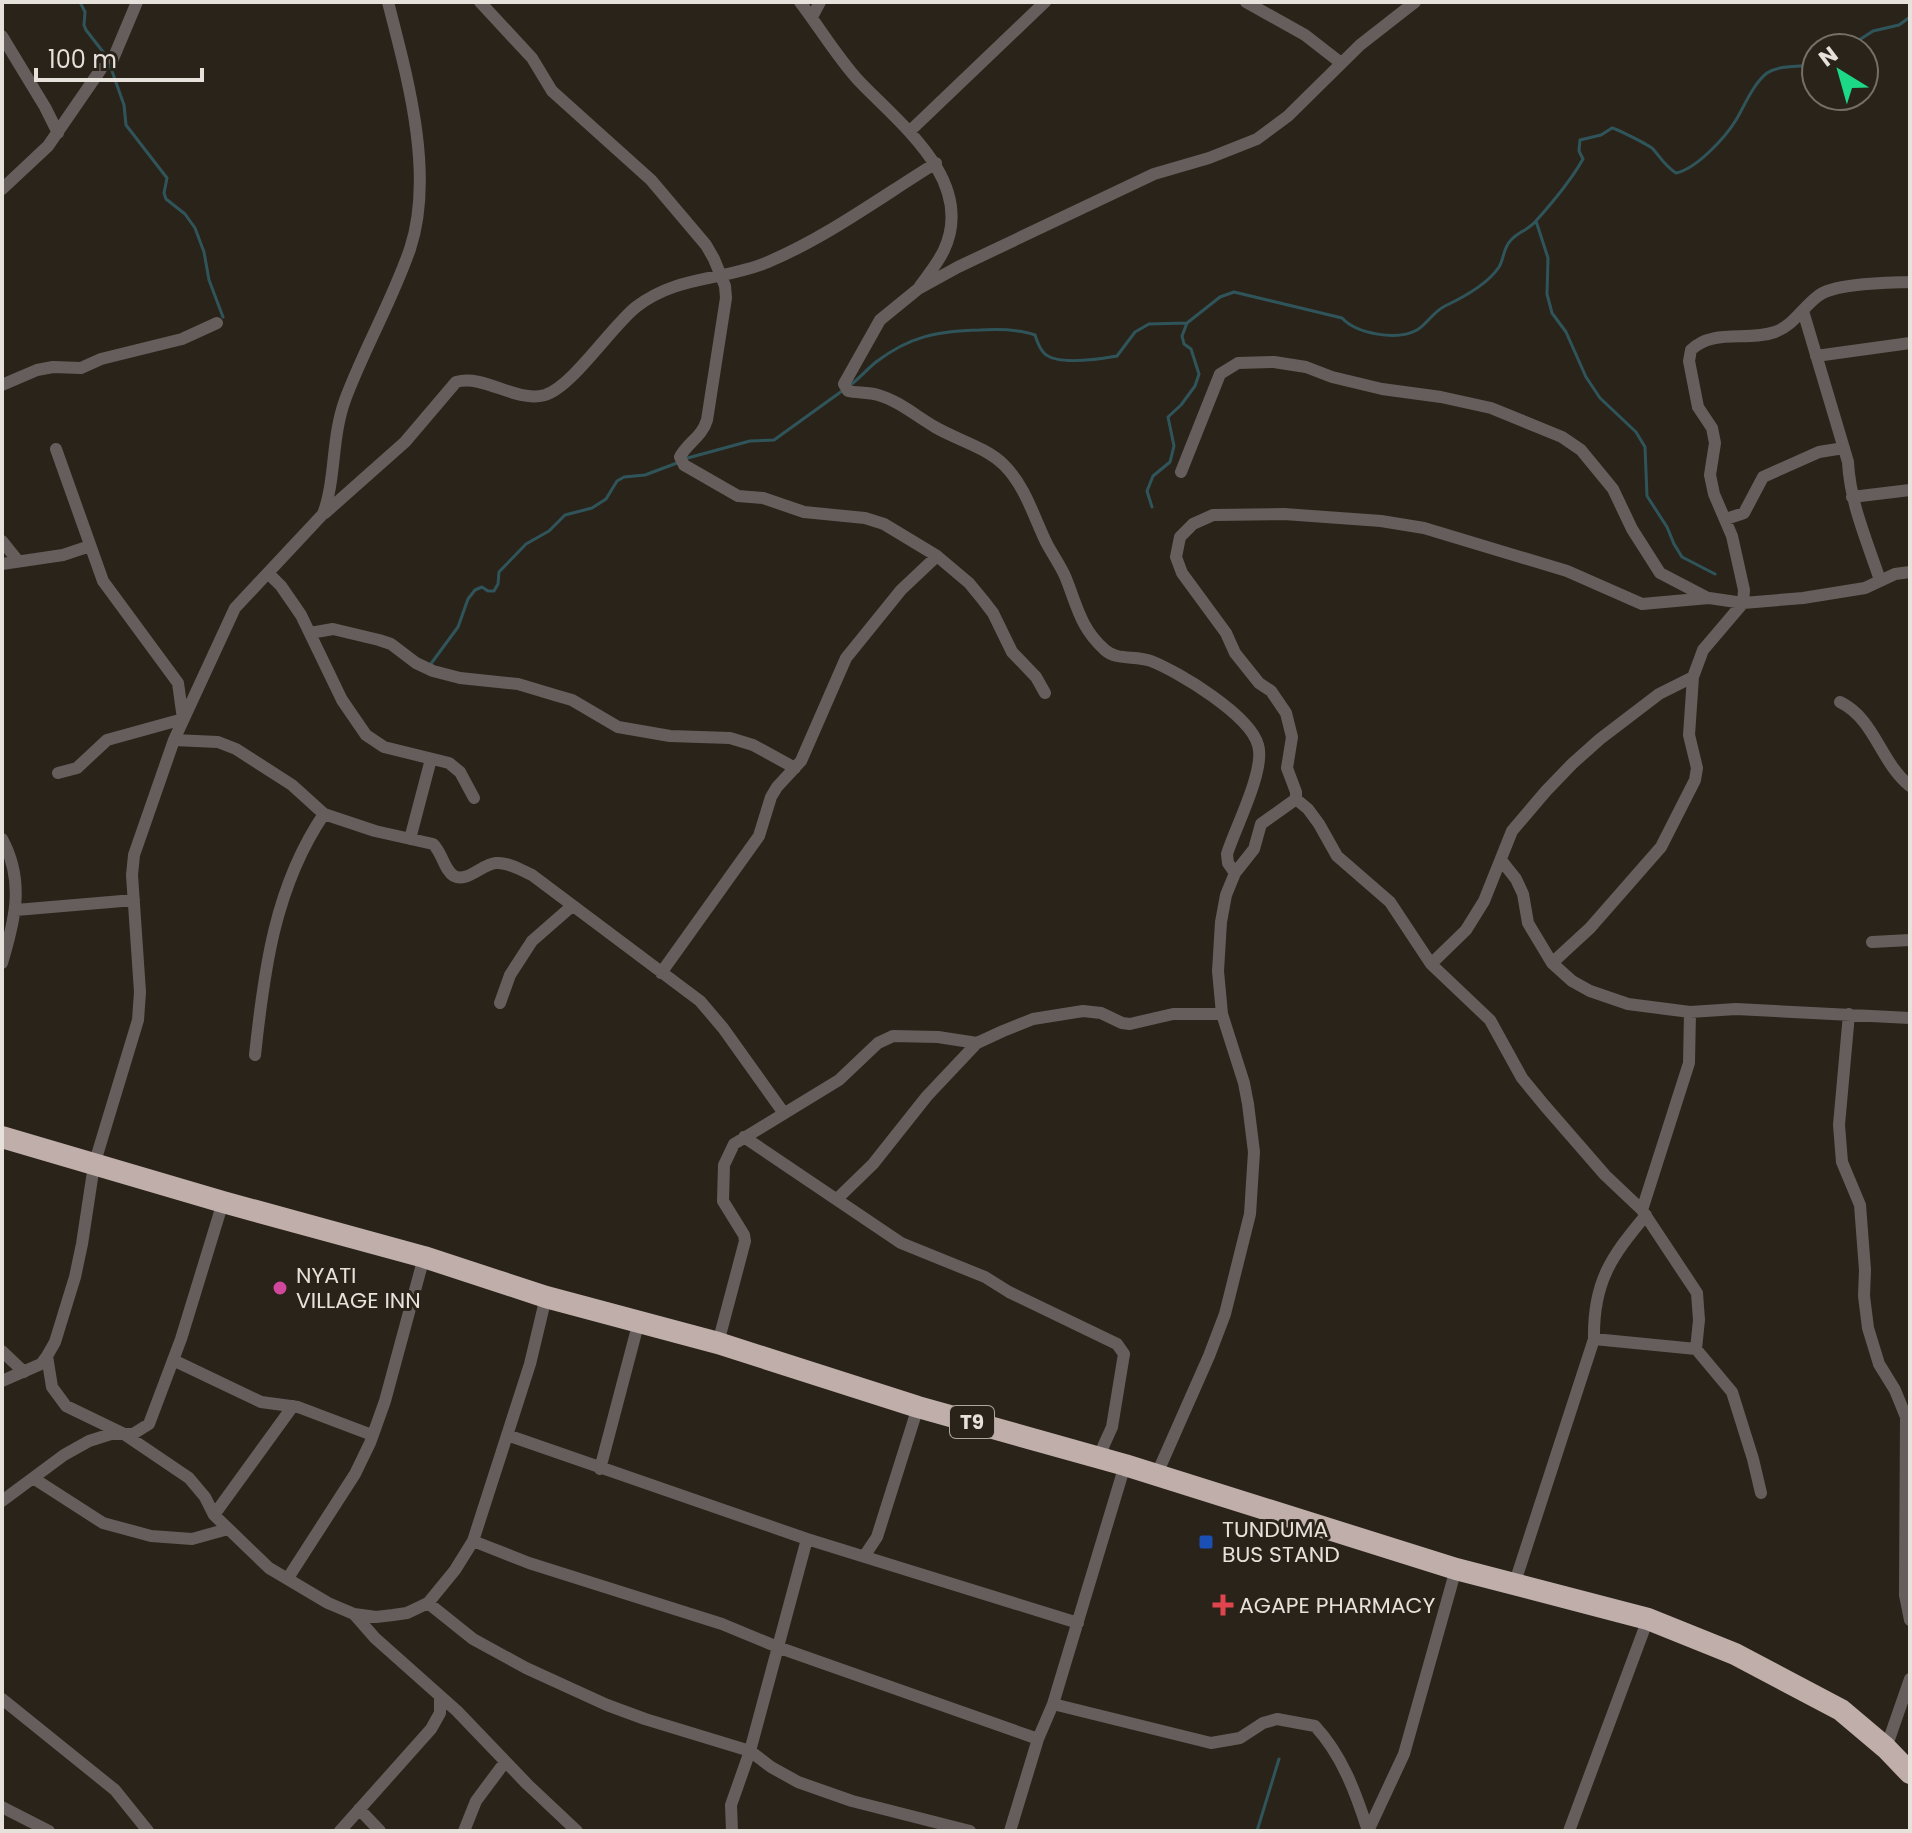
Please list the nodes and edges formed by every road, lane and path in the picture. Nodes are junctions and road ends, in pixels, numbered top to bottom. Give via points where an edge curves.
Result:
1 (137, 2) edge
2 (388, 2) edge
3 (480, 2) edge
4 (800, 2) edge
5 (820, 2) edge
6 (1045, 2) edge
7 (1246, 2) edge
8 (1415, 2) edge
9 (812, 17) junction
10 (2, 36) edge
11 (113, 59) dead end
12 (1341, 63) junction
13 (101, 69) dead end
14 (910, 131) junction
15 (58, 133) junction
16 (936, 163) junction
17 (2, 189) edge
18 (944, 250) junction
19 (958, 267) junction
20 (721, 273) junction
21 (1910, 282) edge
22 (918, 289) junction
23 (1803, 311) junction
24 (217, 323) dead end
25 (1910, 343) edge
26 (1816, 356) junction
27 (2, 385) edge
28 (1844, 448) junction
29 (56, 449) dead end
30 (1181, 472) dead end
31 (1910, 490) edge
32 (1852, 497) junction
33 (323, 514) junction
34 (1726, 519) junction
35 (2, 541) edge
36 (90, 546) junction
37 (937, 556) junction
38 (18, 561) junction
39 (2, 564) edge
40 (1910, 572) edge
41 (269, 574) junction
42 (1880, 580) junction
43 (1709, 598) junction
44 (1743, 603) junction
45 (310, 633) junction
46 (1693, 677) junction
47 (1045, 693) dead end
48 (1840, 702) dead end
49 (183, 719) junction
50 (174, 740) junction
51 (431, 759) junction
52 (795, 768) junction
53 (58, 773) dead end
54 (1910, 786) edge
55 (474, 798) dead end
56 (1296, 799) junction
57 (324, 814) junction
58 (2, 839) edge
59 (410, 839) junction
60 (1501, 860) junction
61 (1235, 873) junction
62 (134, 900) junction
63 (572, 906) junction
64 (11, 918) edge
65 (1910, 940) edge
66 (1872, 942) dead end
67 (2, 963) edge
68 (1552, 963) junction
69 (1431, 964) junction
70 (661, 973) junction
71 (500, 1003) dead end
72 (1690, 1012) junction
73 (1222, 1014) junction
74 (1849, 1014) junction
75 (1910, 1018) edge
76 (977, 1043) junction
77 (255, 1055) dead end
78 (783, 1112) junction
79 (744, 1137) junction
80 (4, 1143) edge
81 (94, 1165) junction
82 (837, 1199) junction
83 (223, 1202) junction
84 (1644, 1212) junction
85 (424, 1257) junction
86 (546, 1297) junction
87 (639, 1321) junction
88 (1594, 1339) junction
89 (718, 1343) junction
90 (1696, 1349) junction
91 (2, 1351) edge
92 (47, 1356) junction
93 (173, 1360) junction
94 (24, 1372) junction
95 (2, 1381) edge
96 (293, 1406) junction
97 (918, 1407) junction
98 (124, 1434) junction
99 (372, 1435) junction
100 (507, 1435) junction
101 (1098, 1458) junction
102 (1125, 1465) junction
103 (600, 1469) junction
104 (1156, 1476) junction
105 (33, 1478) junction
106 (1761, 1493) dead end
107 (2, 1501) edge
108 (214, 1515) junction
109 (228, 1529) junction
110 (807, 1539) junction
111 (473, 1541) junction
112 (865, 1555) junction
113 (1456, 1569) junction
114 (288, 1578) junction
115 (1514, 1585) junction
116 (428, 1603) junction
117 (354, 1614) junction
118 (1648, 1619) junction
119 (1910, 1620) edge
120 (1078, 1623) junction
121 (780, 1648) junction
122 (1910, 1679) edge
123 (2, 1699) edge
124 (440, 1699) junction
125 (1053, 1704) junction
126 (1038, 1739) junction
127 (1886, 1748) junction
128 (750, 1751) junction
129 (505, 1762) junction
130 (1910, 1773) edge
131 (2, 1807) edge
132 (359, 1809) junction
133 (49, 1831) edge
134 (148, 1831) edge
135 (340, 1831) edge
136 (380, 1831) edge
137 (464, 1831) edge
138 (576, 1831) edge
139 (732, 1831) edge
140 (970, 1831) edge
141 (1010, 1831) edge
142 (1368, 1831) edge
143 (1569, 1831) edge

1 - 11 street
2 - 33 street via 410,99 419,204 410,248 341,413
3 - 20 street via 532,58 552,91 662,192 706,245
4 - 9 street
5 - 9 street
6 - 14 street
7 - 12 street via 1305,35
8 - 12 street
9 - 14 street via 847,67
10 - 15 street
12 - 19 street via 1257,139 1154,174
13 - 15 street
14 - 16 street
15 - 17 street
16 - 18 street via 950,210
16 - 20 street via 773,260
18 - 19 street
18 - 22 street
19 - 22 street
20 - 33 street via 664,289 639,305 563,384 545,395 456,382 405,442
20 - 37 street via 726,298 707,420 700,436 682,452 684,465 738,496 884,524
21 - 23 street via 1833,289
22 - 61 street via 880,320 845,378 846,390 890,399 1005,466 1036,515 1078,615 1107,652 1166,668 1233,711 1251,729 1259,759 1227,854
23 - 26 street
23 - 34 street via 1771,334 1708,338 1691,350 1698,407 1715,443 1710,475
24 - 27 street via 182,339 81,368 37,370
25 - 26 street
26 - 28 street
28 - 32 street
28 - 34 street via 1819,452 1763,477 1744,513
29 - 36 street
30 - 43 street via 1220,374 1238,363 1306,367 1382,389 1491,408 1581,450 1613,489 1660,573
31 - 32 street
32 - 42 street
33 - 41 street
34 - 44 street
35 - 38 street
36 - 38 street
36 - 49 street via 103,581 178,683
37 - 47 street via 976,591 1012,652
37 - 52 street via 901,590 846,658
38 - 39 street
40 - 42 street
41 - 45 street
41 - 49 street via 235,608
42 - 44 street via 1845,592
43 - 44 street
43 - 56 street via 1642,604 1567,571 1424,528 1381,521 1247,513 1213,515 1193,524 1180,537 1176,557 1235,653 1286,713 1292,737 1287,768
44 - 46 street via 1703,650
45 - 51 street via 342,700 366,735 384,747
45 - 52 street via 333,629 379,640 433,671 558,696 618,727 730,738
46 - 60 street via 1659,694 1572,764 1512,831
46 - 68 street via 1689,735 1697,768 1688,796 1661,847
48 - 54 street via 1855,709
49 - 50 street
49 - 53 street via 107,740 77,768
50 - 57 street via 218,742 236,749 292,785
50 - 62 street via 134,855
51 - 55 street via 460,772
51 - 59 street
52 - 70 street via 771,797 759,836
56 - 61 street via 1261,824 1254,849
56 - 69 street via 1319,824 1337,856 1390,902
57 - 59 street
57 - 77 street via 281,901
58 - 64 street via 18,893
59 - 63 street via 433,844 457,878 493,863 509,865 532,875
60 - 68 street via 1516,879 1528,923
60 - 69 street via 1466,930
61 - 73 street via 1221,922
62 - 64 street
62 - 81 street via 138,1020
63 - 70 street
63 - 71 street via 532,941
64 - 67 street
65 - 66 street
68 - 72 street via 1590,991 1628,1004
69 - 84 street via 1490,1020 1522,1078
70 - 78 street via 700,1001
72 - 74 street
72 - 84 street via 1689,1063
73 - 76 street via 1173,1014 1130,1024 1090,1011 1055,1014
73 - 104 street via 1248,1104 1254,1152 1250,1214 1225,1314
74 - 75 street
74 - 119 street via 1839,1125 1842,1162 1860,1205 1868,1328 1879,1364 1906,1417 1905,1595
76 - 78 street via 893,1036 878,1043 839,1080
76 - 82 street
78 - 79 street
79 - 82 street
79 - 89 street via 734,1144 724,1165 723,1201 745,1241
80 - 81 highway, T9
81 - 83 highway, T9
81 - 92 street via 75,1277
82 - 101 street via 901,1243 985,1277 1117,1344 1124,1354 1112,1427
83 - 85 highway, T9
83 - 93 street
84 - 88 street via 1602,1280 1594,1309
84 - 90 street via 1697,1293
85 - 86 highway, T9
85 - 99 street
86 - 87 highway, T9
86 - 100 street
87 - 89 highway, T9
87 - 103 street
88 - 90 street
88 - 115 street
89 - 97 highway, T9
90 - 106 street via 1732,1392
91 - 94 street
92 - 94 street
92 - 98 street via 52,1387 66,1406
93 - 96 street via 261,1402
93 - 98 street via 149,1424
94 - 95 street
96 - 99 street
96 - 108 street
97 - 101 highway, T9
97 - 112 street via 877,1537
98 - 105 street via 89,1441
98 - 108 street via 189,1478
99 - 114 street via 355,1474
100 - 103 street
100 - 111 street
101 - 102 highway, T9
102 - 104 highway, T9
102 - 120 street
103 - 110 street
104 - 113 highway, T9
105 - 107 street
105 - 109 street via 103,1523 151,1536 192,1539
108 - 109 street
109 - 114 street
110 - 112 street
110 - 121 street
111 - 116 street
111 - 121 street
112 - 120 street
113 - 115 highway, T9
113 - 142 street via 1404,1754
114 - 117 street
115 - 118 highway, T9
116 - 117 street via 407,1613
116 - 128 street via 473,1639 573,1690
117 - 124 street
118 - 127 highway, T9 via 1735,1654 1841,1710
118 - 143 street
120 - 125 street
121 - 126 street
121 - 128 street
122 - 127 street
123 - 134 street via 115,1790
124 - 129 street
124 - 132 street via 440,1713 431,1729
125 - 126 street
125 - 142 street via 1211,1743 1240,1738 1277,1719 1315,1726 1338,1757
126 - 141 street
127 - 130 highway, T9
128 - 139 street via 731,1805
128 - 140 street via 817,1789
129 - 137 street via 476,1801
129 - 138 street
131 - 133 street
132 - 135 street
132 - 136 street

